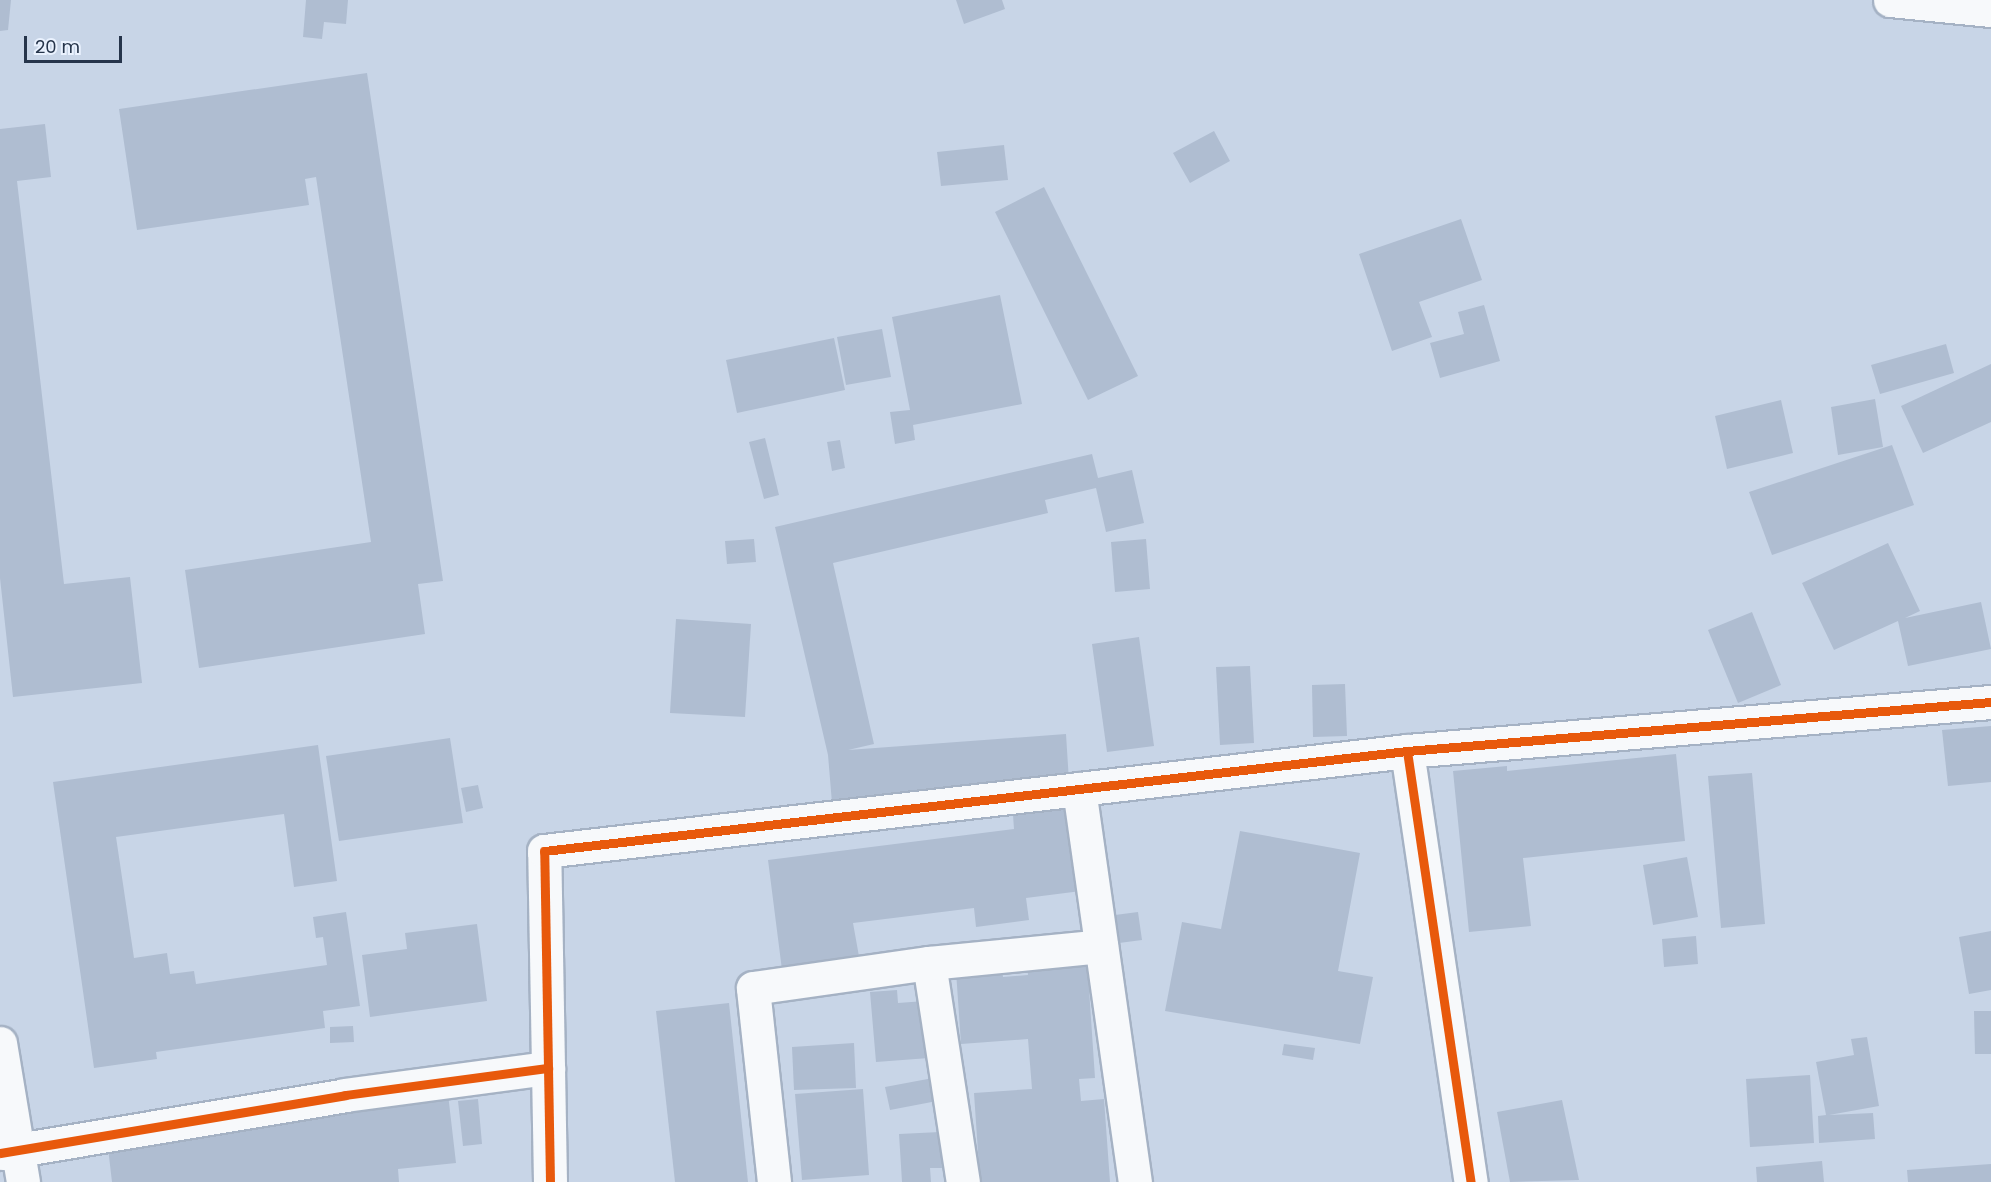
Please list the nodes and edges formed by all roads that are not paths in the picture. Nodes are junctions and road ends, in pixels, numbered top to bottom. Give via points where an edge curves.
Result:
1 (1890, 0) edge
2 (1991, 10) edge
3 (1991, 702) edge
4 (1407, 751) junction
5 (1079, 789) junction
6 (1101, 946) junction
7 (929, 963) junction
8 (0, 1043) edge
9 (548, 1068) junction
10 (9, 1151) edge
11 (23, 1182) edge
12 (550, 1182) edge
13 (774, 1182) edge
14 (963, 1182) edge
15 (1135, 1182) edge
16 (1471, 1182) edge

1 - 2 main road
3 - 4 main road
4 - 5 main road
4 - 16 main road
5 - 6 main road
5 - 9 main road via 544,851
6 - 7 main road
6 - 15 main road
7 - 13 main road via 753,988
7 - 14 main road
8 - 10 main road
9 - 10 main road via 345,1095
9 - 12 main road
10 - 11 main road

